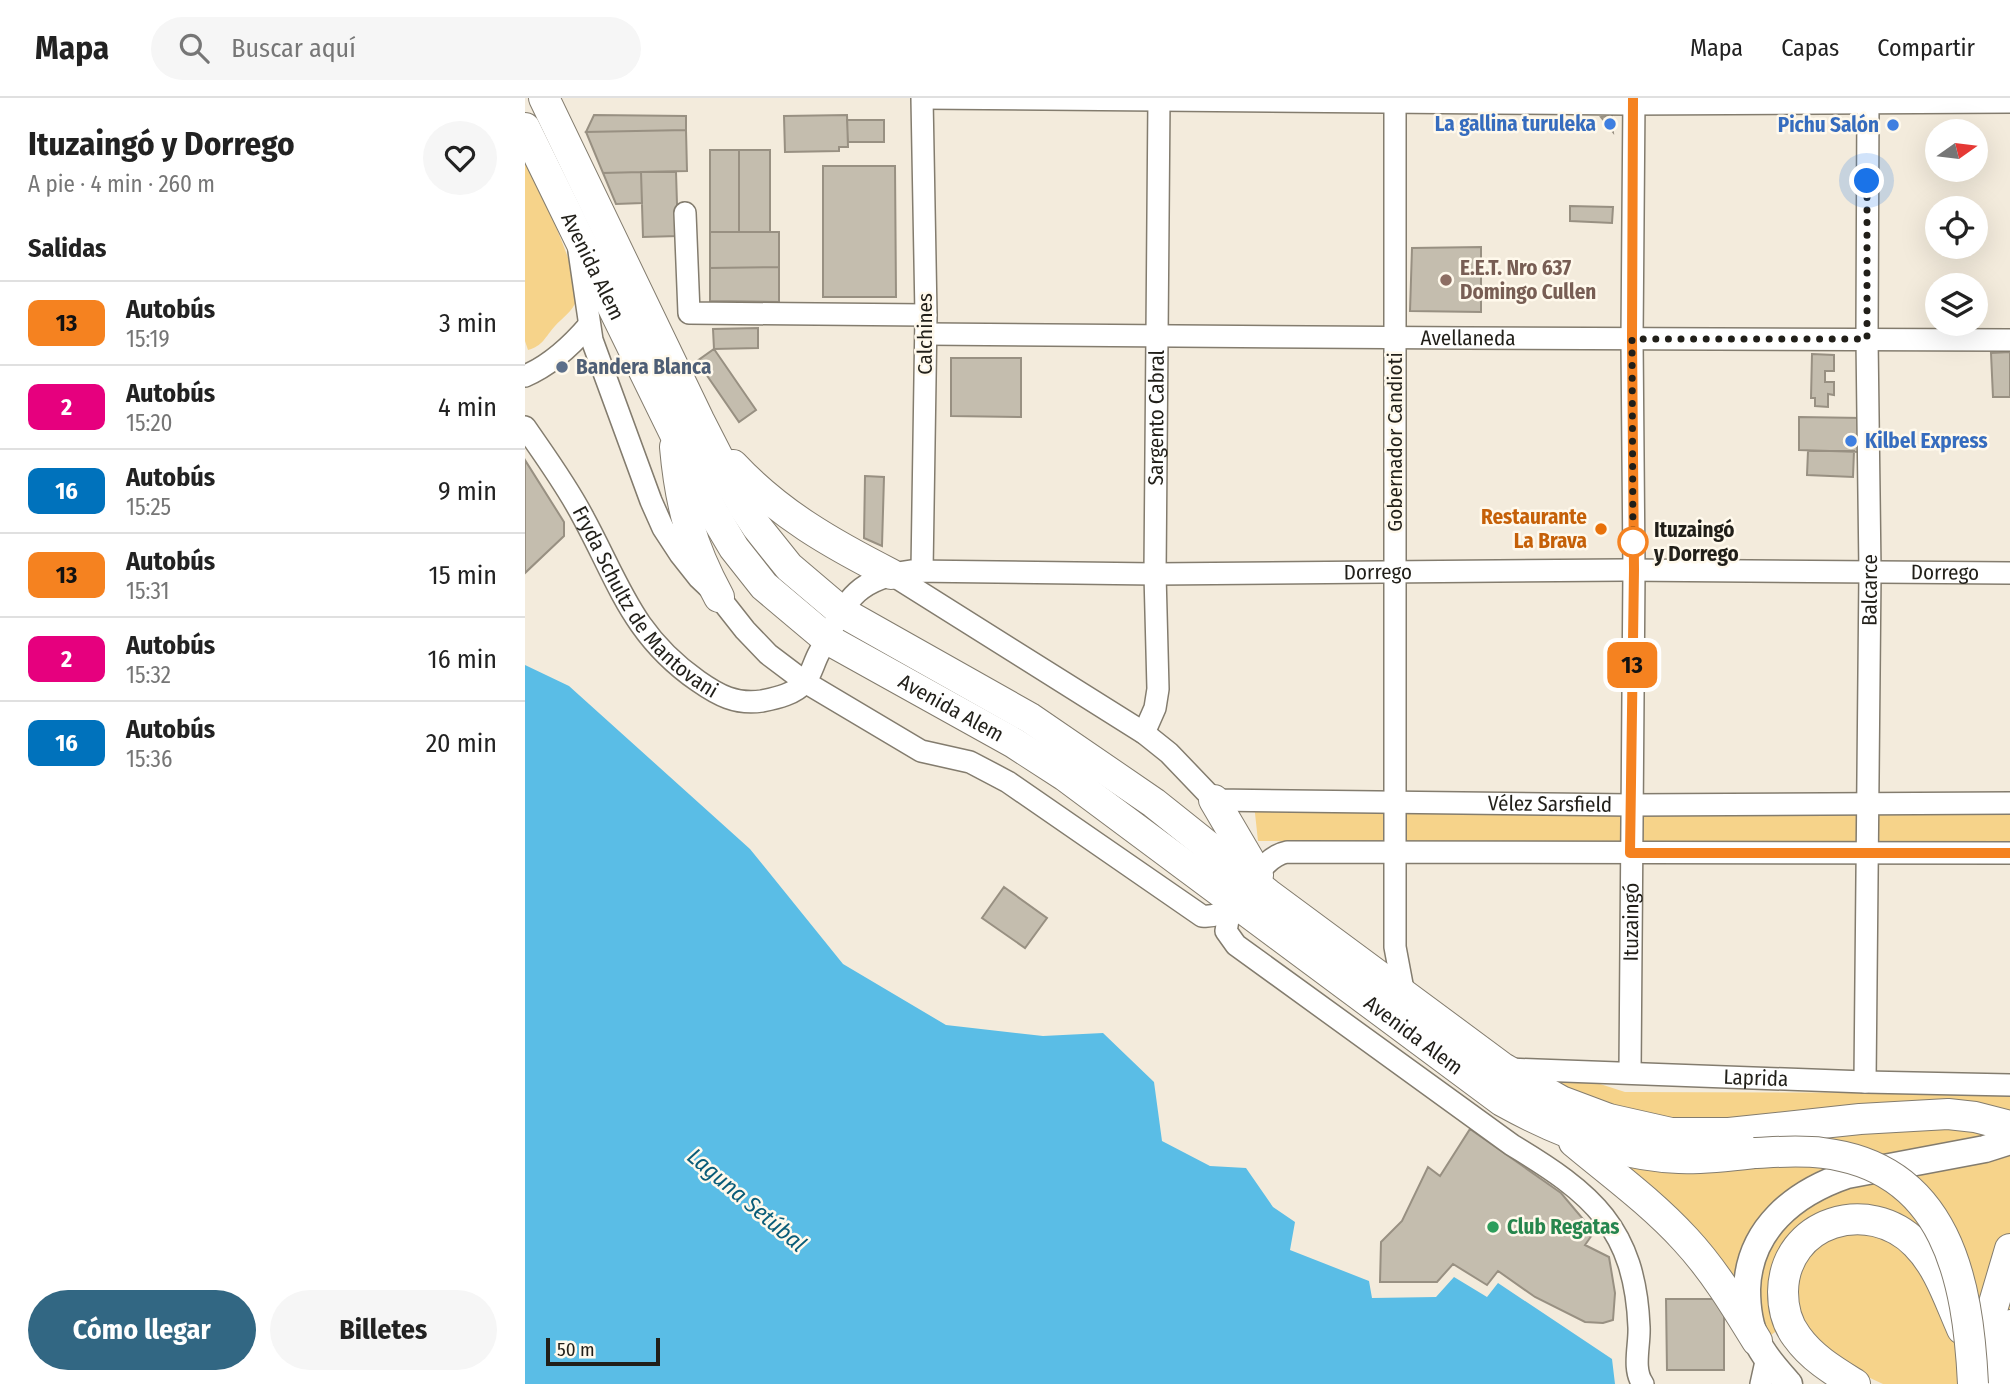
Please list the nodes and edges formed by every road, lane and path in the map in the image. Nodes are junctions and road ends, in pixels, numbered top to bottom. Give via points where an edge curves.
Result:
1 (544, 98) edge
2 (922, 98) edge
3 (1159, 99) edge
4 (1395, 100) edge
5 (1868, 100) edge
6 (1633, 101) edge
7 (2010, 102) edge
8 (525, 128) edge
9 (685, 213) dead end
10 (577, 234) junction
11 (926, 324) junction
12 (589, 325) junction
13 (1395, 336) junction
14 (1157, 338) junction
15 (1632, 339) junction
16 (1867, 339) junction
17 (2010, 340) edge
18 (525, 376) edge
19 (686, 425) junction
20 (525, 427) edge
21 (1634, 570) junction
22 (922, 571) junction
23 (1395, 571) junction
24 (1870, 572) junction
25 (891, 573) junction
26 (2010, 573) edge
27 (1155, 574) junction
28 (719, 597) junction
29 (842, 612) junction
30 (827, 639) junction
31 (805, 682) junction
32 (1144, 733) junction
33 (1214, 800) junction
34 (1395, 801) junction
35 (2010, 803) edge
36 (1631, 805) junction
37 (1866, 805) junction
38 (1394, 852) junction
39 (1630, 853) junction
40 (2010, 853) edge
41 (1867, 854) junction
42 (1248, 891) junction
43 (1404, 995) junction
44 (1503, 1068) junction
45 (1630, 1072) junction
46 (1865, 1082) junction
47 (2010, 1085) edge
48 (2010, 1126) edge
49 (1560, 1130) junction
50 (2010, 1141) edge
51 (1752, 1142) junction
52 (2010, 1249) edge
53 (2010, 1325) edge
54 (1762, 1349) junction
55 (1972, 1352) junction
56 (1643, 1384) edge
57 (1761, 1384) edge
58 (1789, 1384) edge
59 (1855, 1384) edge
60 (1975, 1384) edge
61 (2000, 1384) edge

1 - 19 highway, Avenida Alem
2 - 3 street
2 - 11 street, Calchines
3 - 4 street
3 - 14 street, Sargento Cabral
4 - 6 street
4 - 13 street, Gobernador Candioti
5 - 6 street
5 - 7 street
5 - 16 street, Balcarce
6 - 15 street, Ituzaingó
8 - 10 highway, Avenida Alem
9 - 11 street, Avellaneda via 689,313
10 - 12 street
10 - 19 highway, Avenida Alem
11 - 14 street, Avellaneda
11 - 22 street, Calchines
12 - 18 street via 573,344
12 - 28 street via 663,528 699,578
13 - 14 street, Avellaneda
13 - 15 street, Avellaneda
13 - 23 street, Gobernador Candioti
14 - 27 street, Sargento Cabral
15 - 16 street, Avellaneda
15 - 21 street, Ituzaingó
16 - 17 street, Avellaneda
16 - 24 street, Balcarce
19 - 25 highway via 787,514
19 - 28 highway via 679,490 688,526
19 - 29 highway, Avenida Alem via 789,567
19 - 30 highway, Avenida Alem via 734,548 764,586
20 - 31 street, Fryda Schultz de Mantovani via 583,517 627,604 670,659 718,695 740,702 779,698
21 - 23 street, Dorrego
21 - 24 street, Dorrego
21 - 36 street, Ituzaingó
22 - 25 street, Dorrego
22 - 27 street, Dorrego
23 - 27 street, Dorrego
23 - 34 street, Gobernador Candioti
24 - 26 street, Dorrego
24 - 37 street, Balcarce
25 - 29 street, Dorrego via 859,589
25 - 32 street
27 - 32 street, Sargento Cabral via 1158,689
28 - 31 street via 768,654
29 - 30 street, Dorrego
29 - 42 highway, Avenida Alem via 1030,718 1154,803
30 - 31 street, Dorrego
30 - 42 highway, Avenida Alem via 1014,743
31 - 42 street via 921,751 970,762 1008,782 1202,916 1217,916
32 - 33 street
33 - 34 street, Vélez Sarsfield
33 - 42 highway
34 - 36 street, Vélez Sarsfield
34 - 38 street, Gobernador Candioti
35 - 37 street, Vélez Sarsfield
36 - 37 street, Vélez Sarsfield
36 - 39 street, Ituzaingó
37 - 41 street, Balcarce
38 - 39 street
38 - 42 street via 1281,853
38 - 43 street, Gobernador Candioti via 1395,947
39 - 41 street
39 - 45 street, Ituzaingó
40 - 41 street
41 - 46 street, Balcarce
42 - 43 highway, Avenida Alem
42 - 49 highway, Avenida Alem via 1502,1101
42 - 56 street via 1226,931 1236,945 1557,1173 1607,1220 1617,1234 1635,1287 1637,1373
43 - 44 highway, Avenida Alem
44 - 45 street, Laprida
44 - 51 highway, Avenida Alem via 1561,1101 1609,1119 1671,1133
45 - 46 street, Laprida
46 - 47 street, Laprida
48 - 51 highway via 1948,1114 1860,1119
49 - 51 highway via 1586,1141 1655,1156 1706,1158
49 - 54 highway via 1685,1239
50 - 54 main road via 1847,1175 1792,1203 1760,1238 1747,1280 1747,1305
51 - 55 highway, bridge via 1849,1158 1886,1172 1915,1194 1946,1238 1958,1273
52 - 60 highway
53 - 61 highway
54 - 57 street
54 - 58 main road
55 - 59 highway, bridge via 1935,1269 1915,1242 1889,1226 1867,1221 1830,1223 1798,1245 1784,1278 1783,1300 1787,1321 1797,1338 1814,1356
55 - 60 highway, bridge

